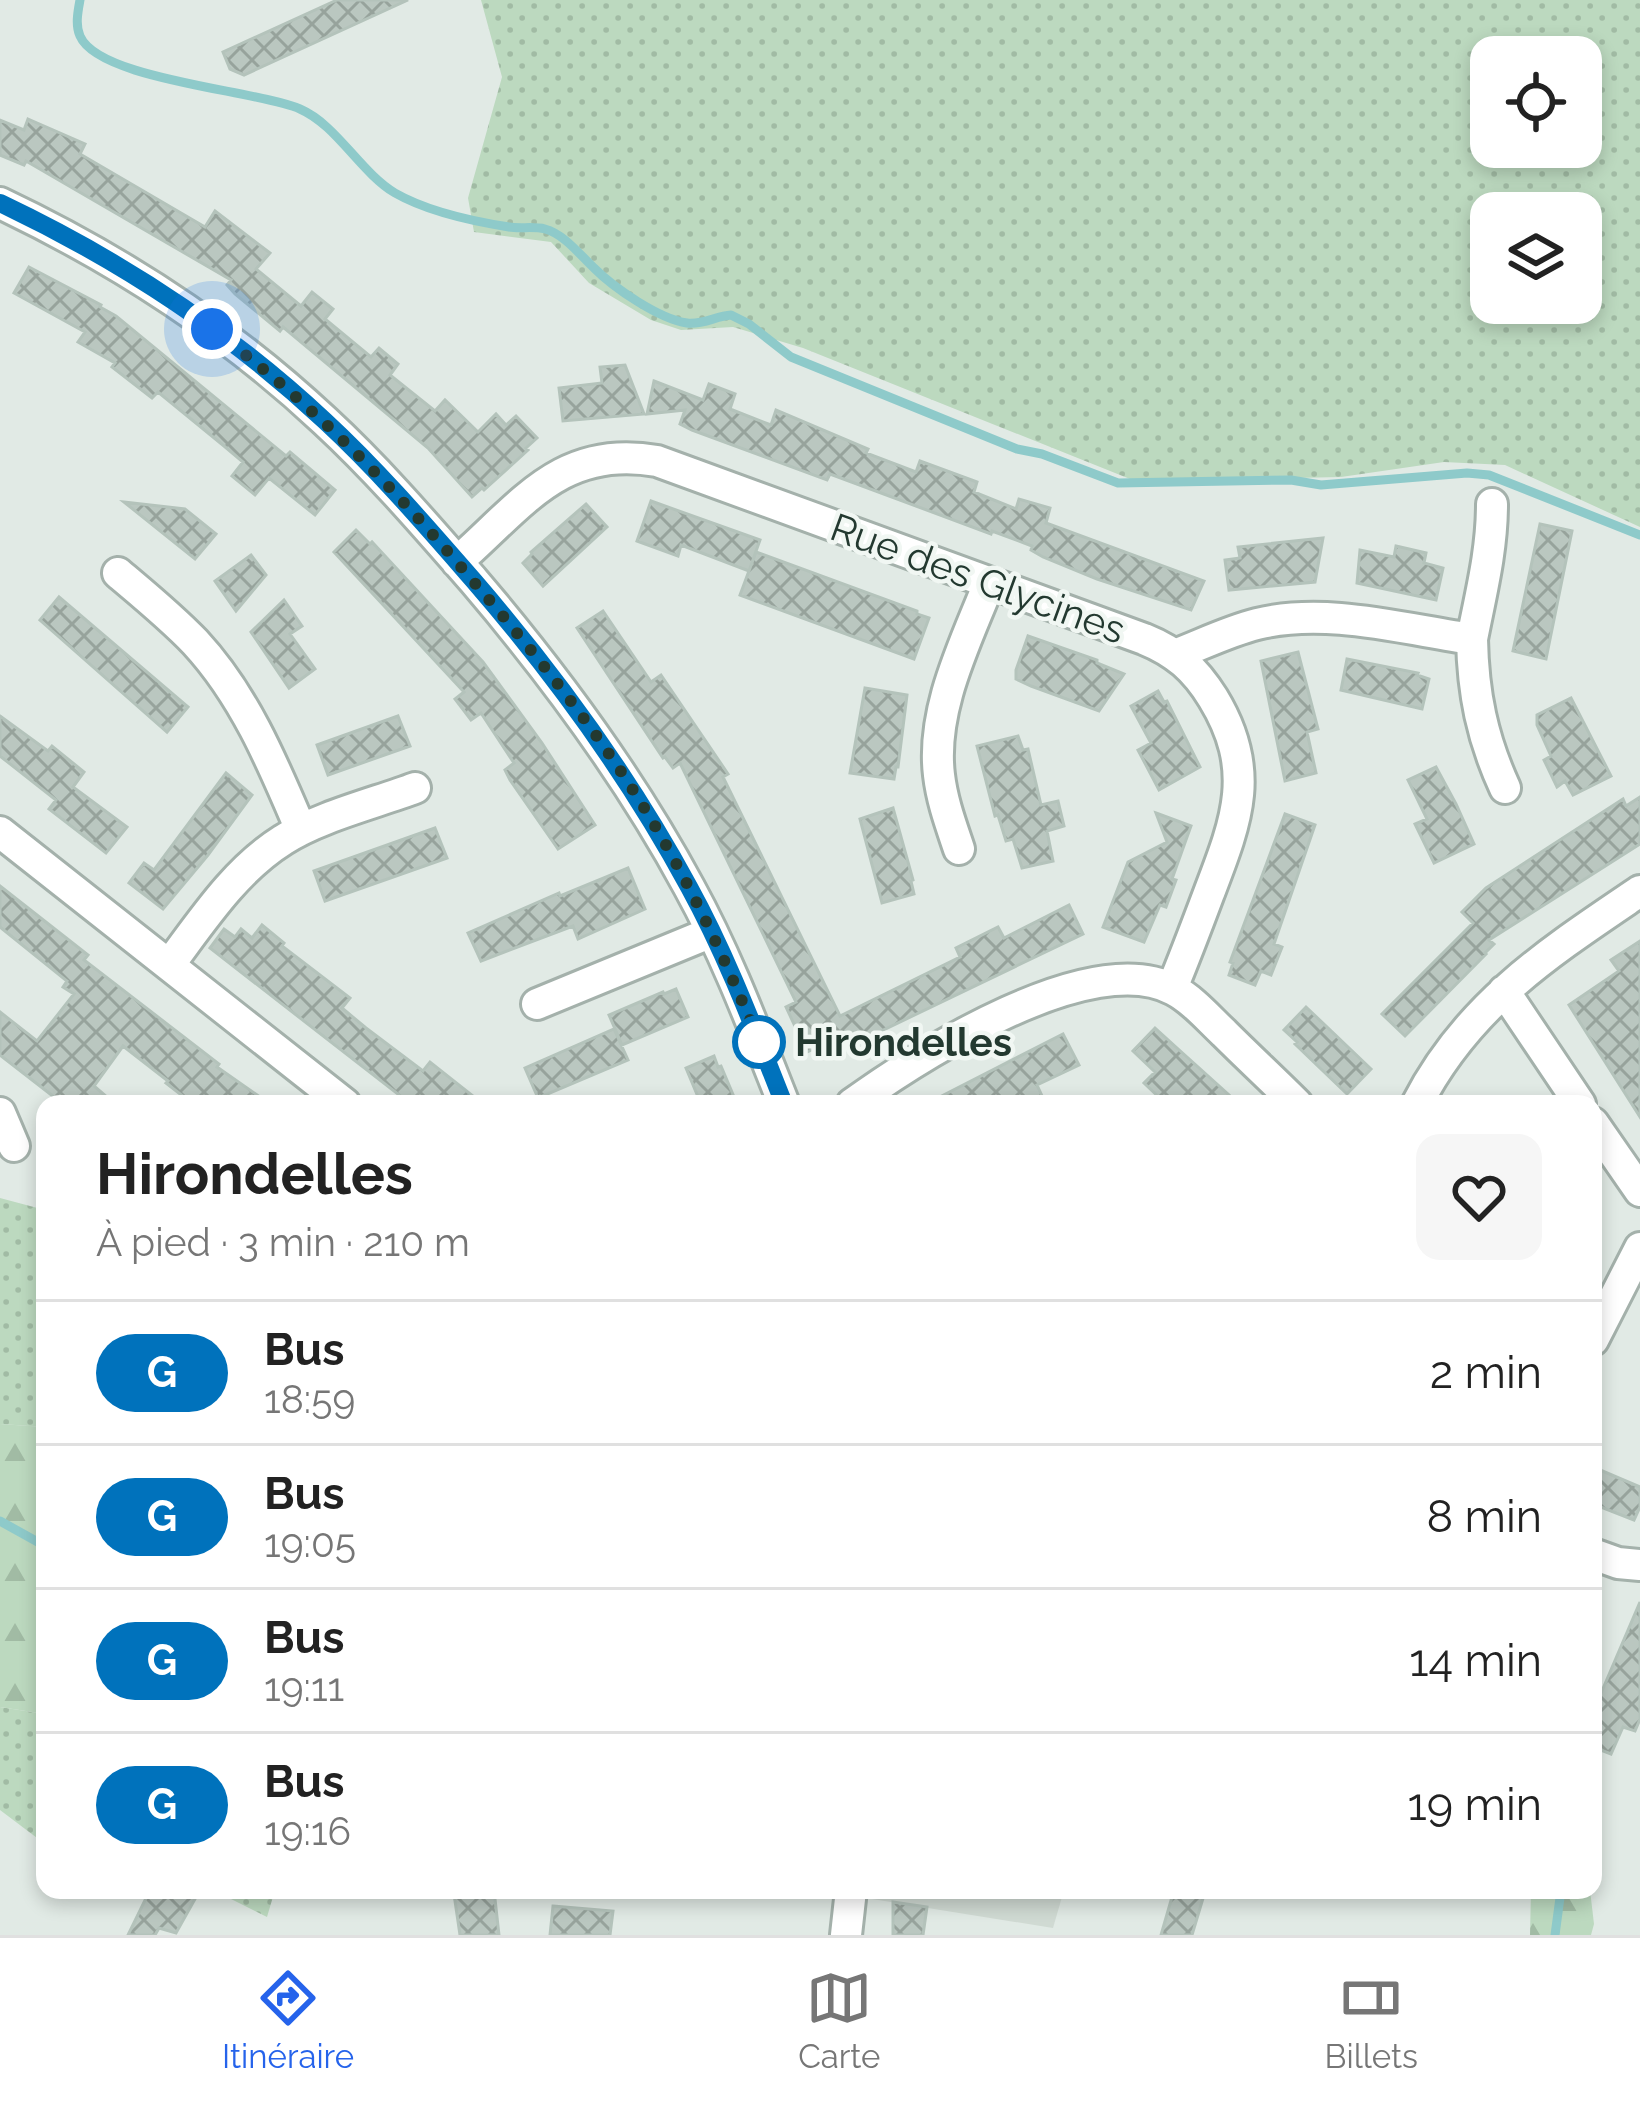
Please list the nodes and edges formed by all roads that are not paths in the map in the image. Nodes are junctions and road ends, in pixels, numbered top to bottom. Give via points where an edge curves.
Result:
1 (0, 203) edge
2 (1492, 504) dead end
3 (457, 562) junction
4 (118, 573) dead end
5 (989, 583) junction
6 (1472, 639) junction
7 (1177, 654) junction
8 (415, 788) dead end
9 (1505, 788) dead end
10 (301, 830) junction
11 (0, 832) edge
12 (958, 849) dead end
13 (1640, 891) edge
14 (712, 932) junction
15 (169, 965) junction
16 (1172, 988) junction
17 (1504, 991) junction
18 (537, 1004) dead end
19 (334, 1095) edge
20 (780, 1095) edge
21 (865, 1095) edge
22 (1289, 1095) edge
23 (1422, 1095) edge
24 (1574, 1095) edge
25 (0, 1114) edge
26 (1602, 1136) edge
27 (14, 1146) dead end
28 (1640, 1192) edge
29 (1640, 1248) edge
30 (1602, 1322) edge
31 (1602, 1557) edge
32 (1640, 1565) edge
33 (850, 1899) edge
34 (846, 1935) edge

1 - 3 street via 141,279 255,361 367,462
2 - 6 street
3 - 5 street, Rue des Glycines via 556,476 633,457
3 - 14 street via 617,765
4 - 10 street via 226,680
5 - 7 street, Rue des Glycines
5 - 12 street via 953,677 938,746
6 - 7 street via 1288,619
6 - 9 street via 1482,730
7 - 16 street, Rue des Glycines via 1222,713 1240,786 1232,830
8 - 10 street
10 - 15 street via 238,878
11 - 15 street
13 - 17 street
14 - 18 street
14 - 20 street
15 - 19 street
16 - 21 street via 1102,982 1044,999 929,1051
16 - 22 street
17 - 23 street via 1454,1043
17 - 24 street
25 - 27 street
26 - 28 street
29 - 30 street
31 - 32 street
33 - 34 street

